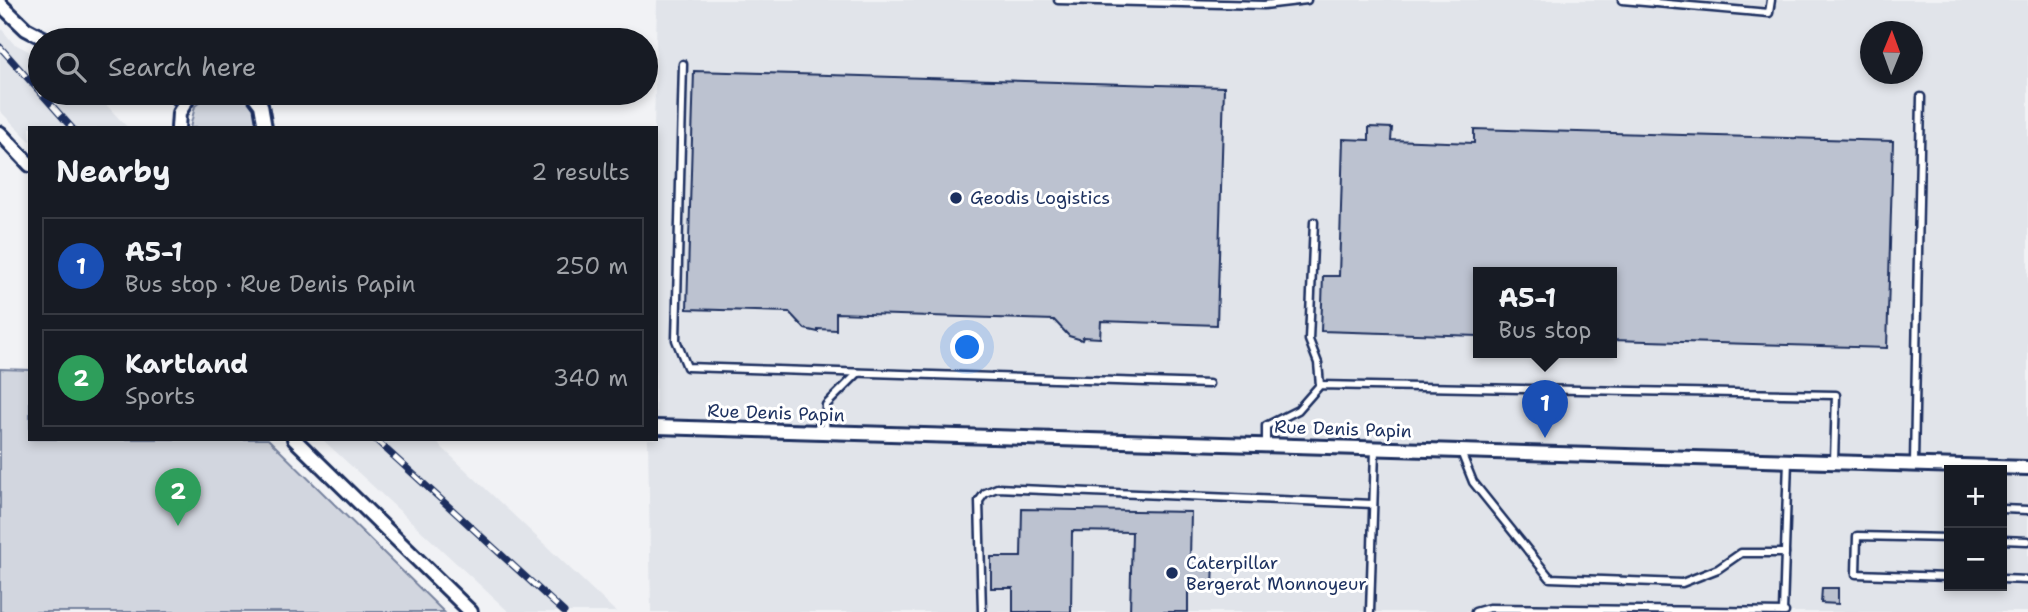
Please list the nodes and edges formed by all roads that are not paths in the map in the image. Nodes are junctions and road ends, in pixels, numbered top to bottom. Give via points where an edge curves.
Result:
1 (1058, 0) edge
2 (1307, 0) edge
3 (1622, 0) edge
4 (1770, 0) edge
5 (0, 4) edge
6 (28, 30) edge
7 (683, 64) dead end
8 (1921, 97) dead end
9 (185, 105) edge
10 (261, 105) edge
11 (179, 126) edge
12 (265, 126) edge
13 (0, 132) edge
14 (28, 163) edge
15 (1314, 222) dead end
16 (858, 373) junction
17 (1209, 384) dead end
18 (1320, 385) junction
19 (658, 427) edge
20 (825, 432) junction
21 (296, 441) edge
22 (1266, 444) junction
23 (1375, 448) junction
24 (1461, 451) junction
25 (1787, 460) junction
26 (1834, 461) junction
27 (1914, 463) junction
28 (1948, 465) edge
29 (2007, 468) edge
30 (2028, 468) edge
31 (1373, 504) junction
32 (2007, 509) edge
33 (2028, 510) edge
34 (1944, 538) edge
35 (2007, 540) edge
36 (2028, 541) edge
37 (1785, 553) junction
38 (1944, 577) edge
39 (2007, 579) edge
40 (2028, 580) edge
41 (471, 612) edge
42 (982, 612) edge
43 (1370, 612) edge
44 (1475, 612) edge
45 (1784, 612) edge

1 - 2 lane via 1264,5
3 - 4 lane via 1769,13
5 - 6 street
7 - 16 lane via 676,340 687,367
8 - 27 lane
9 - 11 street
10 - 12 street
13 - 14 street
15 - 18 lane via 1309,340
16 - 17 lane
16 - 20 lane via 826,405
18 - 22 lane via 1298,410 1266,426
18 - 26 lane via 1836,395
19 - 20 street, Rue Denis Papin
20 - 22 street, Rue Denis Papin
21 - 41 street
22 - 23 street, Rue Denis Papin
23 - 24 street, Rue Denis Papin
23 - 31 lane
24 - 25 street, Rue Denis Papin
24 - 37 lane via 1473,482 1550,578 1682,583 1718,569 1741,553
25 - 26 street, Rue Denis Papin
25 - 37 lane
26 - 27 street, Rue Denis Papin
27 - 28 street, Rue Denis Papin
29 - 30 street, Rue Denis Papin
31 - 42 lane via 997,488 985,492 979,501
31 - 43 lane
32 - 33 lane
34 - 38 lane via 1857,536 1856,574
35 - 36 lane
37 - 45 lane
39 - 40 lane
44 - 45 lane via 1489,608

